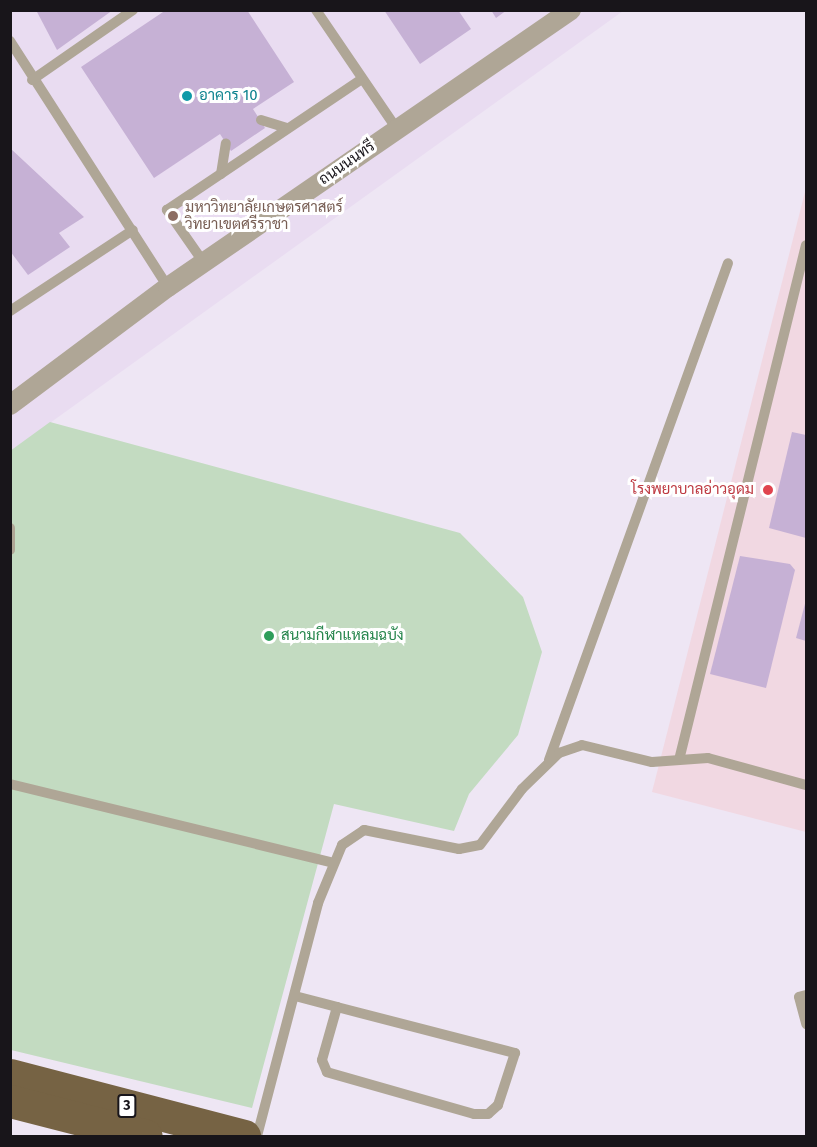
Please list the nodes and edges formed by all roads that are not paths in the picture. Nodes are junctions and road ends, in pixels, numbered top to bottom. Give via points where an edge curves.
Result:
1 (133, 10) edge
2 (316, 10) edge
3 (571, 10) edge
4 (10, 41) edge
5 (362, 79) junction
6 (32, 80) junction
7 (261, 120) dead end
8 (288, 128) junction
9 (397, 129) junction
10 (226, 143) dead end
11 (221, 174) junction
12 (133, 230) junction
13 (807, 245) edge
14 (204, 263) junction
15 (728, 263) dead end
16 (168, 287) junction
17 (10, 311) edge
18 (10, 405) edge
19 (10, 528) edge
20 (10, 550) edge
21 (680, 756) junction
22 (548, 764) junction
23 (10, 784) edge
24 (807, 785) edge
25 (334, 863) junction
26 (807, 995) edge
27 (295, 996) junction
28 (337, 1007) junction
29 (807, 1024) edge
30 (10, 1075) edge
31 (10, 1101) edge
32 (146, 1137) edge
33 (244, 1137) edge
34 (257, 1137) edge

1 - 6 lane
2 - 5 lane
3 - 9 street, ถนนนนทรี
4 - 6 lane
5 - 8 lane
5 - 9 lane
6 - 12 lane
7 - 8 lane
8 - 11 lane
9 - 14 street, ถนนนนทรี
10 - 11 lane
11 - 14 lane via 167,210
12 - 16 lane
12 - 17 lane
13 - 21 lane
14 - 16 street, ถนนนนทรี
15 - 22 lane
16 - 18 street, ถนนนนทรี
19 - 20 lane
21 - 22 lane via 652,762 582,745
21 - 24 lane via 708,758
22 - 25 lane via 480,845 459,849 364,830 342,845
23 - 25 lane
25 - 27 lane via 318,903
26 - 29 lane via 799,998
27 - 28 lane
27 - 34 lane
28 - 28 lane via 515,1053 498,1105 488,1114 474,1114 327,1072 322,1060
30 - 33 highway, 3
31 - 32 highway, 3

